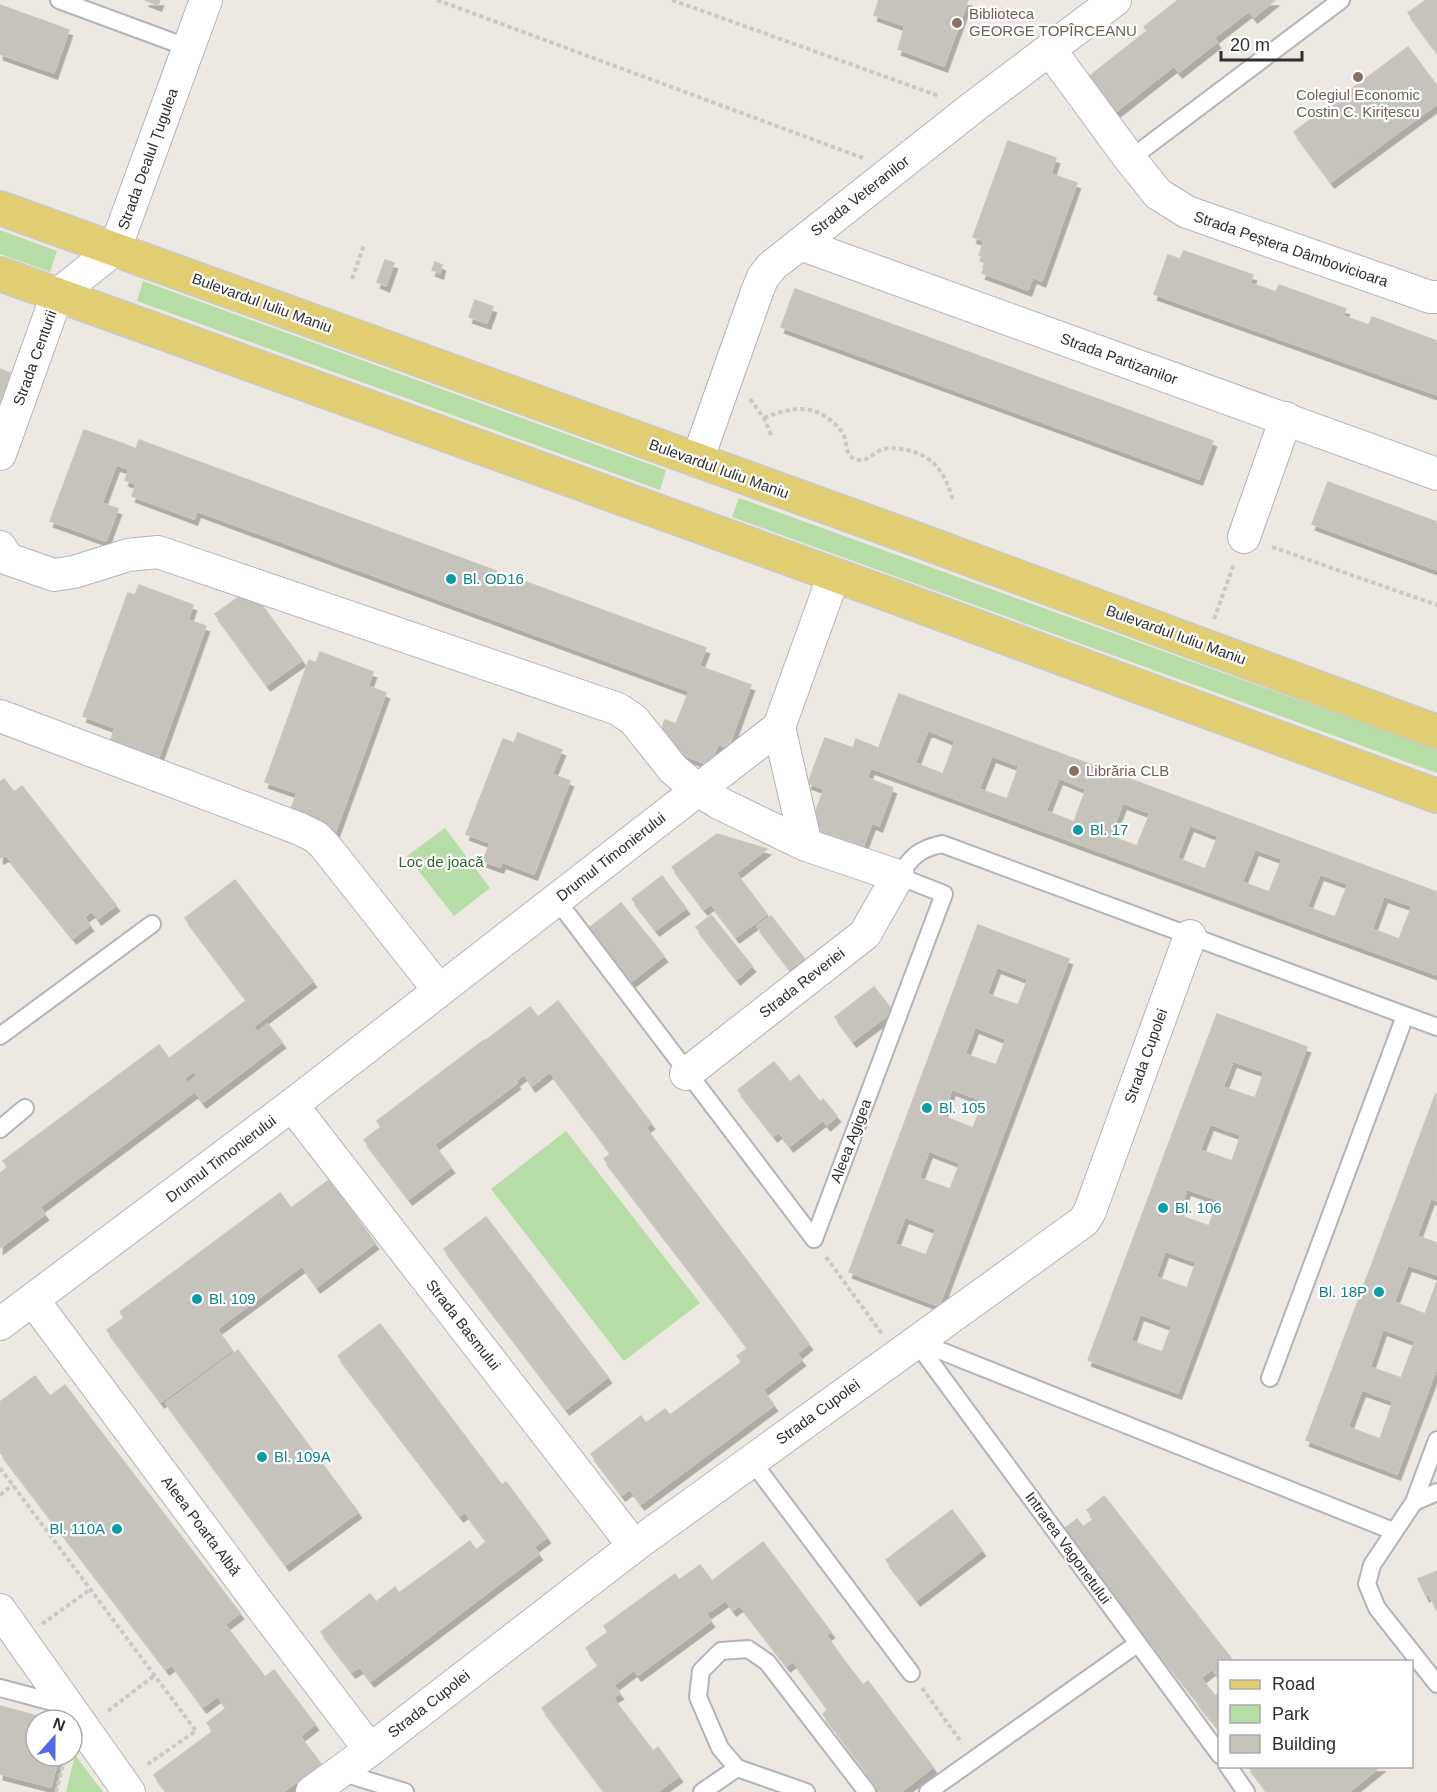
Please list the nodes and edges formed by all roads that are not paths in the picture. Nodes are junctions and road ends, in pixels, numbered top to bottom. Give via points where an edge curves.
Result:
1 (59, 0) edge
2 (206, 0) edge
3 (1341, 0) edge
4 (1104, 3) edge
5 (189, 48) junction
6 (1050, 50) junction
7 (1130, 159) junction
8 (0, 208) edge
9 (800, 244) junction
10 (115, 249) junction
11 (0, 274) edge
12 (57, 295) junction
13 (1437, 297) edge
14 (1286, 418) junction
15 (0, 454) edge
16 (697, 461) junction
17 (1437, 474) edge
18 (1244, 537) road end
19 (3, 562) edge
20 (834, 575) junction
21 (0, 716) edge
22 (779, 727) junction
23 (1437, 732) edge
24 (698, 790) junction
25 (1437, 796) edge
26 (806, 845) junction
27 (898, 876) junction
28 (556, 899) junction
29 (152, 924) dead end
30 (1190, 936) junction
31 (439, 990) junction
32 (1405, 1016) junction
33 (1437, 1027) edge
34 (0, 1036) edge
35 (686, 1074) junction
36 (292, 1105) junction
37 (26, 1108) dead end
38 (0, 1129) edge
39 (33, 1300) junction
40 (0, 1324) edge
41 (906, 1348) junction
42 (1270, 1378) dead end
43 (1437, 1440) edge
44 (752, 1460) junction
45 (1437, 1492) edge
46 (1414, 1502) junction
47 (1393, 1531) junction
48 (634, 1546) junction
49 (0, 1610) edge
50 (1137, 1644) junction
51 (911, 1673) road end
52 (1437, 1684) edge
53 (0, 1688) edge
54 (51, 1708) edge
55 (69, 1708) edge
56 (84, 1729) edge
57 (370, 1749) junction
58 (1218, 1752) edge
59 (736, 1768) junction
60 (1229, 1768) edge
61 (340, 1772) junction
62 (126, 1787) edge
63 (312, 1792) edge
64 (405, 1792) edge
65 (702, 1792) edge
66 (806, 1792) edge
67 (867, 1792) edge
68 (928, 1792) edge
69 (1246, 1792) edge

1 - 5 lane
2 - 5 street, Strada Dealul Țugulea
3 - 7 lane
4 - 6 street, Strada Veteranilor
5 - 10 street, Strada Dealul Țugulea
6 - 7 street, Strada Peștera Dâmbovicioara
6 - 9 street, Strada Veteranilor
7 - 13 street, Strada Peștera Dâmbovicioara via 1158,194 1187,212
8 - 10 main road, Bulevardul Iuliu Maniu
9 - 14 street, Strada Partizanilor
9 - 16 street, Strada Veteranilor via 763,277
10 - 12 street, Strada Dealul Țugulea
10 - 16 main road, Bulevardul Iuliu Maniu
11 - 12 main road
12 - 15 street, Strada Centurii
12 - 20 main road
14 - 17 street, Strada Partizanilor
14 - 18 street
16 - 23 main road, Bulevardul Iuliu Maniu
19 - 24 street, Aleea Agigea via 54,575 128,555 169,555 618,709 634,720 673,769
20 - 22 street
20 - 25 main road
21 - 31 street via 316,837
22 - 24 street, Drumul Timonierului
22 - 26 street
24 - 26 street, Aleea Agigea via 742,816
24 - 28 street, Drumul Timonierului
26 - 27 street, Aleea Agigea
27 - 30 lane via 913,856 942,844
27 - 35 street, Strada Reveriei via 865,934
27 - 35 lane, Aleea Agigea via 944,894 813,1239
28 - 31 street, Drumul Timonierului
28 - 35 lane
29 - 34 lane
30 - 32 lane
30 - 41 street, Strada Cupolei via 1084,1221
31 - 36 street, Drumul Timonierului
32 - 33 lane
32 - 42 lane
36 - 39 street, Drumul Timonierului
36 - 48 street, Strada Basmului
37 - 38 lane
39 - 40 street, Drumul Timonierului
39 - 57 street, Aleea Poarta Albă
41 - 44 street, Strada Cupolei
41 - 47 lane
41 - 50 lane, Intrarea Vagonetului
43 - 46 lane
44 - 48 street, Strada Cupolei
44 - 51 lane
45 - 46 lane
46 - 47 lane
47 - 52 lane via 1372,1565 1367,1584 1377,1608
48 - 57 street, Strada Cupolei
49 - 55 street
50 - 58 lane, Intrarea Vagonetului
50 - 68 lane
53 - 54 lane
56 - 62 street
57 - 61 street, Strada Cupolei
59 - 65 lane
59 - 66 lane
59 - 67 lane via 720,1748 698,1697 701,1671 721,1652 748,1649 767,1662
60 - 69 lane
61 - 63 street, Strada Cupolei
61 - 64 lane

